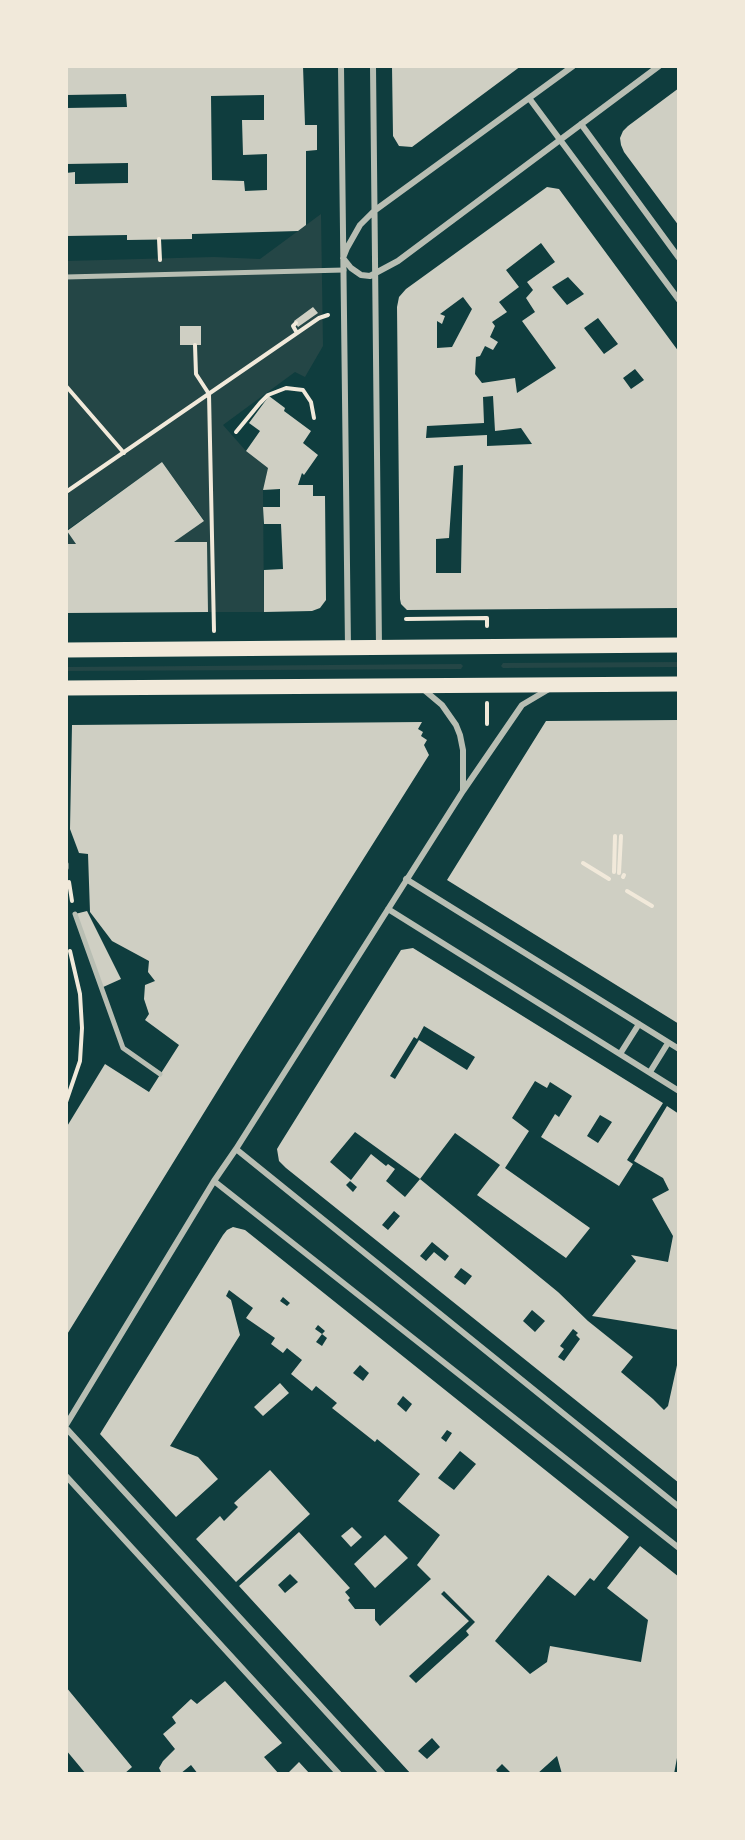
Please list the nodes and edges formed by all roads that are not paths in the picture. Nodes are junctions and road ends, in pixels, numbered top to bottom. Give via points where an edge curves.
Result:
1 (341, 66) edge
2 (373, 66) edge
3 (573, 66) edge
4 (659, 66) edge
5 (529, 98) junction
6 (581, 124) junction
7 (561, 141) junction
8 (374, 211) junction
9 (343, 258) junction
10 (679, 258) edge
11 (344, 270) junction
12 (375, 274) junction
13 (66, 277) edge
14 (679, 300) edge
15 (679, 645) edge
16 (348, 648) junction
17 (379, 648) junction
18 (66, 650) edge
19 (558, 684) junction
20 (679, 684) edge
21 (420, 686) junction
22 (66, 688) edge
23 (463, 791) junction
24 (406, 879) junction
25 (388, 909) junction
26 (75, 914) road end
27 (639, 1024) junction
28 (668, 1042) junction
29 (679, 1049) edge
30 (620, 1054) junction
31 (650, 1072) junction
32 (160, 1074) dead end
33 (679, 1091) edge
34 (236, 1149) junction
35 (214, 1181) junction
36 (66, 1427) edge
37 (66, 1476) edge
38 (679, 1507) edge
39 (679, 1548) edge
40 (339, 1774) edge
41 (383, 1774) edge

1 - 9 street
2 - 8 street
3 - 5 street
4 - 6 street
5 - 7 street
5 - 8 street
6 - 7 street
6 - 10 street
7 - 12 street
7 - 14 street
8 - 9 street via 360,225
8 - 12 street
9 - 11 street
9 - 12 street via 361,275
11 - 13 street
11 - 16 street
12 - 17 street
15 - 17 main road
16 - 17 main road
16 - 18 main road
19 - 20 main road
19 - 21 main road
19 - 23 street via 522,705
21 - 22 main road
21 - 23 street via 442,705 456,725 463,750
23 - 24 street
24 - 25 street
24 - 27 street
25 - 30 street
25 - 34 street
26 - 32 street via 123,1048
27 - 28 street
27 - 30 street
28 - 29 street
28 - 31 street
30 - 31 street
31 - 33 street
34 - 35 street
34 - 38 street
35 - 36 street
35 - 39 street
36 - 41 street
37 - 40 street

